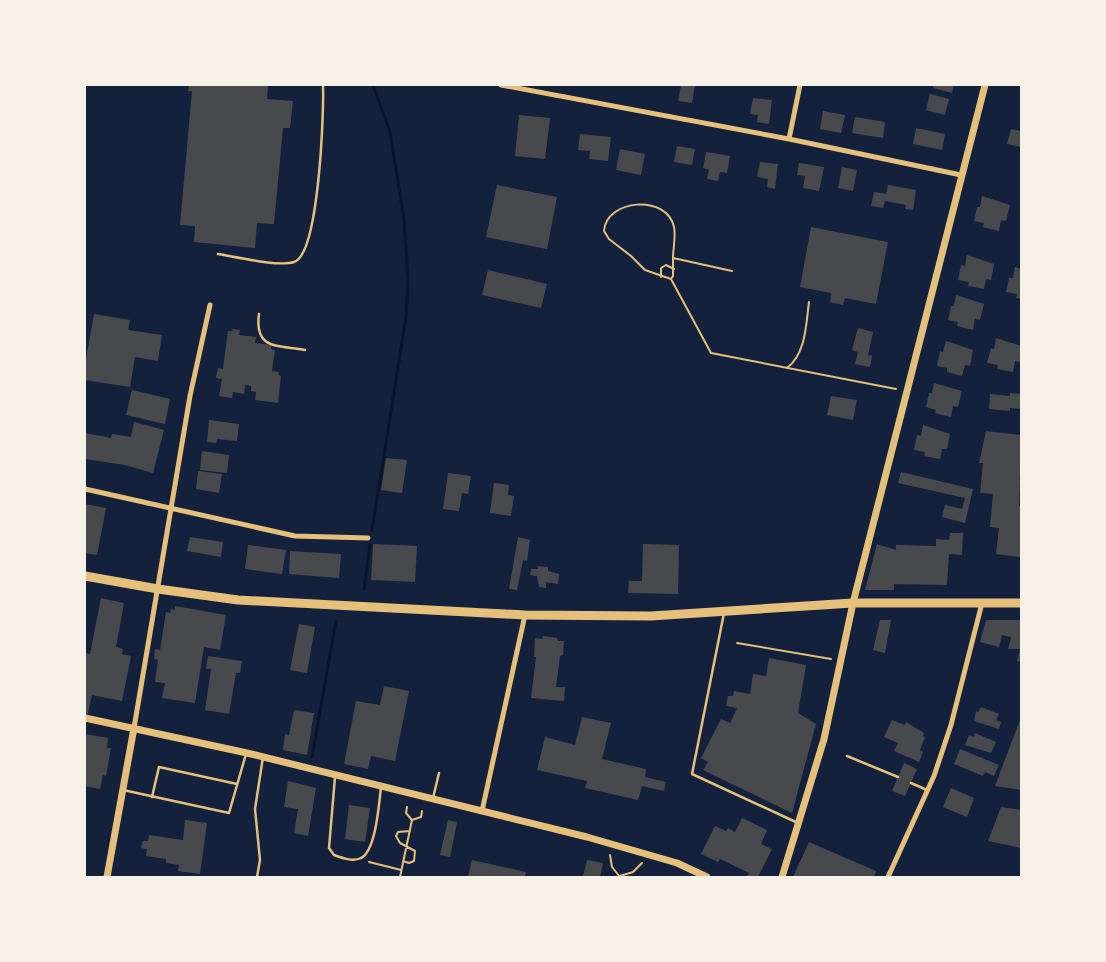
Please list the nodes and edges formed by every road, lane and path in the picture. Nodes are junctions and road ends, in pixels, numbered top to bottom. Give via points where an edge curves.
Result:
1 (323, 85) edge
2 (504, 85) edge
3 (800, 85) edge
4 (986, 85) edge
5 (789, 139) junction
6 (961, 175) junction
7 (218, 254) dead end
8 (673, 258) junction
9 (674, 269) junction
10 (732, 271) dead end
11 (661, 277) junction
12 (671, 279) junction
13 (809, 302) dead end
14 (210, 305) dead end
15 (259, 314) dead end
16 (305, 350) dead end
17 (787, 368) junction
18 (896, 389) dead end
19 (85, 489) edge
20 (172, 508) junction
21 (368, 538) dead end
22 (85, 576) edge
23 (158, 589) junction
24 (853, 603) junction
25 (982, 603) junction
26 (1021, 603) edge
27 (725, 610) junction
28 (525, 615) junction
29 (737, 642) dead end
30 (831, 660) dead end
31 (85, 718) edge
32 (134, 728) junction
33 (247, 753) junction
34 (847, 756) dead end
35 (264, 758) junction
36 (438, 773) dead end
37 (335, 776) junction
38 (898, 776) dead end
39 (911, 782) dead end
40 (237, 784) junction
41 (381, 787) junction
42 (122, 789) junction
43 (927, 790) junction
44 (152, 797) junction
45 (433, 800) junction
46 (407, 807) dead end
47 (422, 811) dead end
48 (482, 811) junction
49 (412, 820) junction
50 (800, 824) junction
51 (410, 831) junction
52 (407, 846) junction
53 (610, 855) dead end
54 (403, 861) junction
55 (369, 862) dead end
56 (642, 863) dead end
57 (401, 870) junction
58 (620, 876) edge
59 (107, 877) edge
60 (257, 877) edge
61 (400, 877) edge
62 (707, 877) edge
63 (782, 877) edge
64 (888, 877) edge

1 - 7 lane via 315,212 310,240 303,255 296,262 284,264
2 - 5 street
3 - 5 street
4 - 6 street
5 - 6 street
6 - 24 street
8 - 9 path
8 - 10 path
8 - 11 path via 674,227 668,216 657,207 646,204 630,206 608,216 604,230 609,239 645,270
9 - 11 path via 666,265 661,268
9 - 12 path
11 - 12 path
12 - 17 path via 711,353
13 - 17 path via 802,346
14 - 20 street via 190,396
15 - 16 lane via 258,330 265,342
17 - 18 path
19 - 20 street
20 - 21 street via 295,536
20 - 23 street
22 - 23 main road
23 - 28 main road via 238,600
23 - 32 street
24 - 25 main road
24 - 27 main road
24 - 50 street via 824,739
25 - 26 main road
25 - 43 street via 951,725
27 - 28 main road via 613,617
27 - 50 lane via 692,774
28 - 48 street
29 - 30 path
31 - 32 street
32 - 33 street
32 - 42 street
33 - 35 street
33 - 40 lane
34 - 38 lane
35 - 37 street
35 - 60 lane via 254,809 260,860
36 - 45 lane
37 - 41 street
37 - 41 lane via 329,848 334,855 352,860 367,854 372,844
39 - 43 lane
40 - 44 lane via 229,813
40 - 44 lane via 159,767
41 - 45 street
42 - 44 lane
42 - 59 street
43 - 64 street
45 - 48 street
46 - 49 path via 406,813
47 - 49 path via 421,817
48 - 62 street via 649,854
49 - 51 path
50 - 63 street
51 - 52 path
51 - 52 path via 398,832 396,836
52 - 54 path
52 - 54 path via 416,850 416,856 409,863
53 - 58 path via 612,867
54 - 57 path
55 - 57 path
56 - 58 path via 633,872
57 - 61 path

